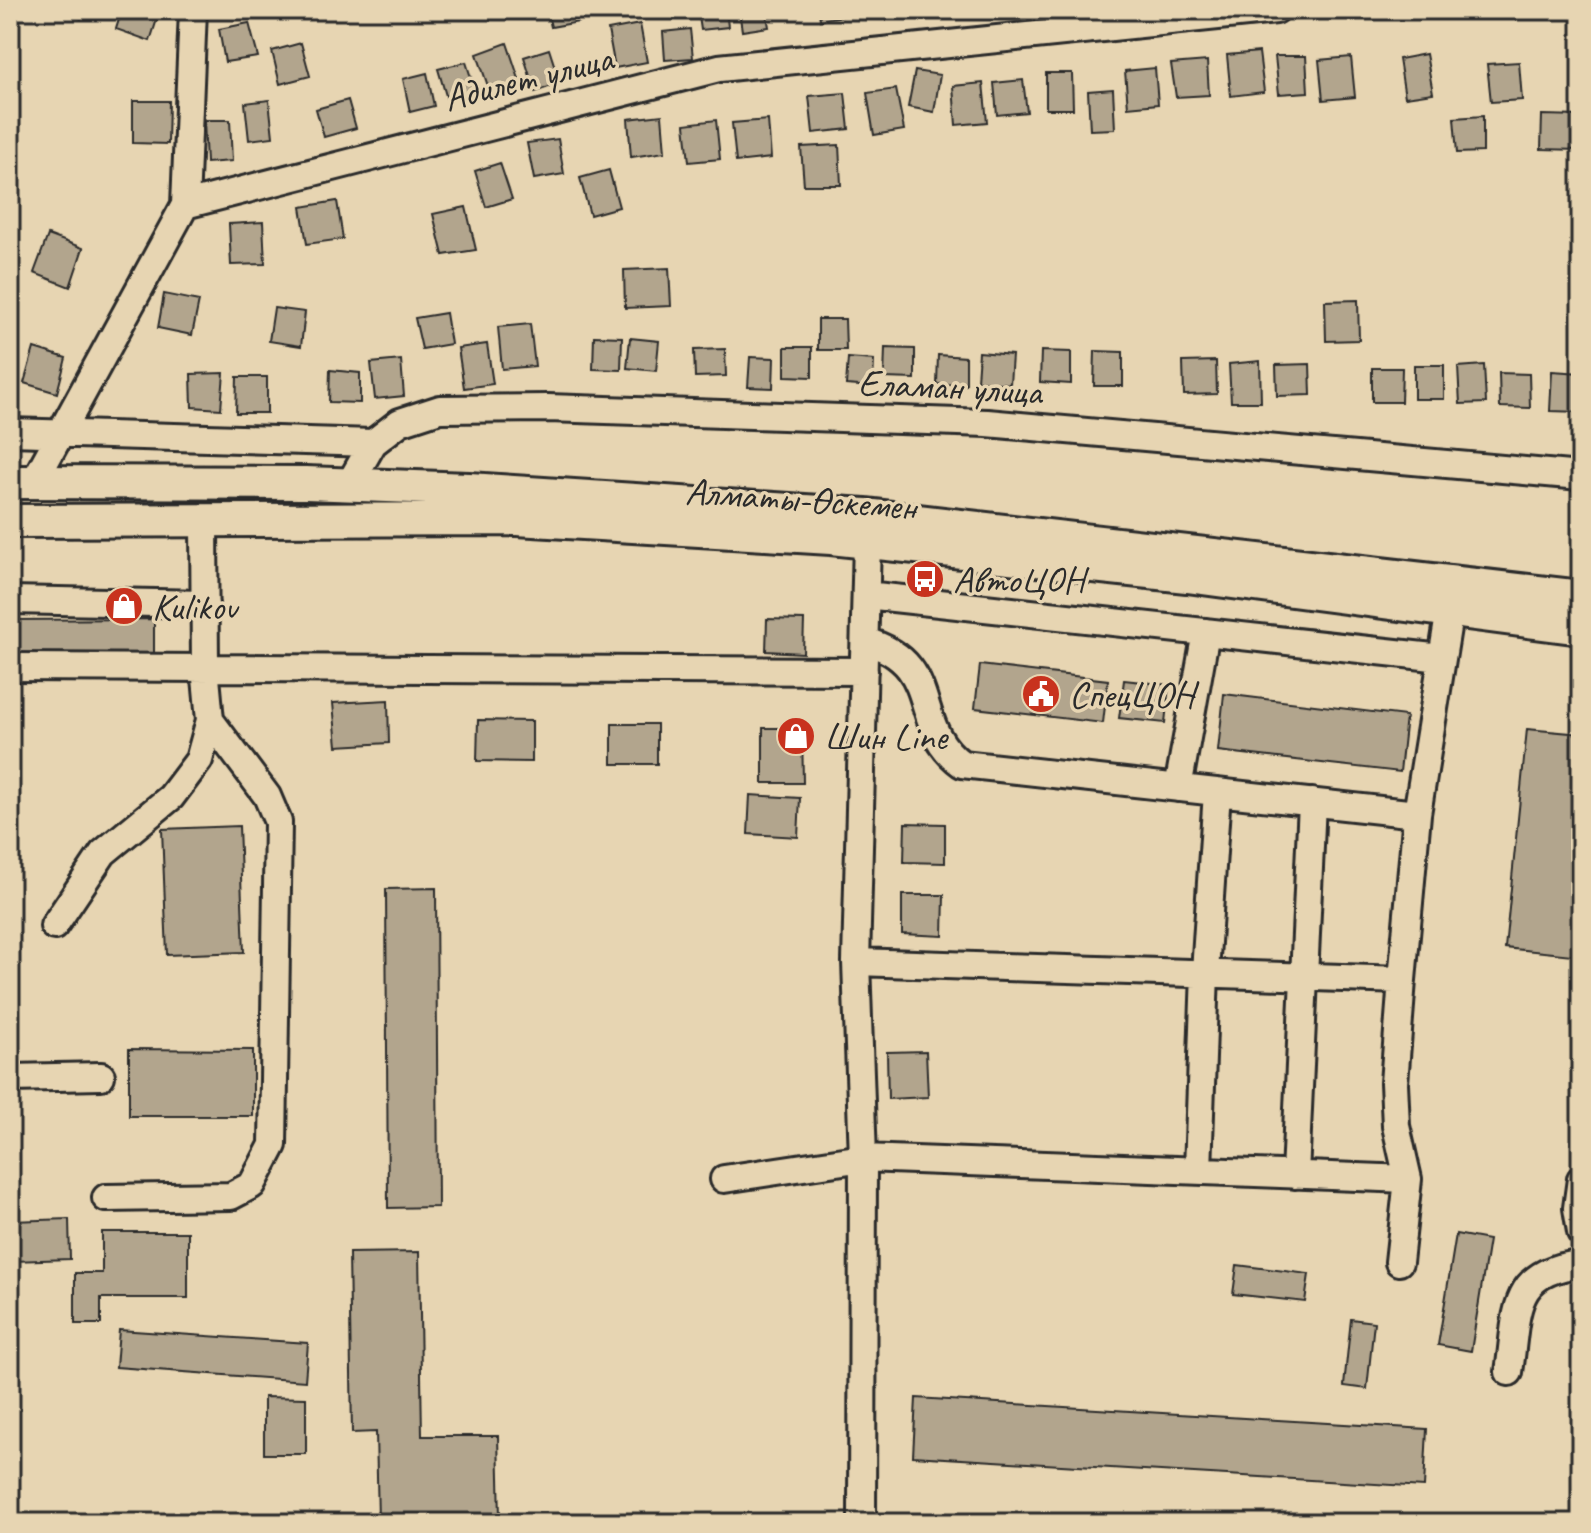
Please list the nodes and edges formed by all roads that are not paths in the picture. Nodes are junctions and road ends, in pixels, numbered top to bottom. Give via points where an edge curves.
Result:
1 (193, 10) edge
2 (1276, 10) edge
3 (185, 205) junction
4 (10, 432) edge
5 (61, 433) junction
6 (373, 443) junction
7 (1581, 476) edge
8 (22, 482) edge
9 (349, 485) junction
10 (469, 504) junction
11 (10, 521) edge
12 (204, 521) junction
13 (867, 542) junction
14 (866, 595) junction
15 (1581, 597) edge
16 (10, 600) edge
17 (205, 604) junction
18 (1450, 609) junction
19 (1581, 628) edge
20 (1206, 632) junction
21 (865, 641) junction
22 (1442, 658) junction
23 (10, 667) edge
24 (205, 667) junction
25 (864, 671) junction
26 (210, 720) junction
27 (1178, 788) junction
28 (1217, 792) junction
29 (1312, 802) junction
30 (1417, 814) junction
31 (54, 926) dead end
32 (856, 962) junction
33 (1205, 972) junction
34 (1304, 975) junction
35 (1402, 980) junction
36 (101, 1076) dead end
37 (11, 1078) edge
38 (863, 1158) junction
39 (1198, 1170) junction
40 (1295, 1175) junction
41 (724, 1179) dead end
42 (1408, 1179) junction
43 (1581, 1179) edge
44 (106, 1198) dead end
45 (1581, 1232) edge
46 (1399, 1262) dead end
47 (1581, 1264) edge
48 (1509, 1372) dead end
49 (862, 1523) edge

1 - 3 street
2 - 3 street, Адилет улица via 719,68
3 - 5 street
4 - 5 street
5 - 6 street
5 - 8 street
6 - 7 street, Еламан улица via 400,422 440,409 548,408 987,423
6 - 9 street, Еламан улица
8 - 9 main road, Алматы-Өскемен
9 - 10 main road, Алматы-Өскемен
10 - 12 main road, Алматы-Өскемен
10 - 13 main road, Алматы-Өскемен via 517,519
10 - 15 main road, Алматы-Өскемен via 865,515
11 - 12 main road, Алматы-Өскемен
12 - 17 street
13 - 14 street
13 - 18 main road, Алматы-Өскемен
14 - 20 street
14 - 21 street
16 - 17 street
17 - 24 street
18 - 19 main road, Алматы-Өскемен
18 - 22 street
20 - 22 street
20 - 27 street
21 - 25 street
21 - 27 street via 903,657 942,746 962,764
22 - 30 street
23 - 24 street
24 - 25 street
24 - 26 street
25 - 32 street
26 - 31 street via 199,760 171,797 103,853
26 - 44 street via 267,796 278,822 273,1145 252,1185 231,1196
27 - 28 street
28 - 29 street
28 - 33 street
29 - 30 street
29 - 34 street
30 - 35 street
32 - 33 street
32 - 38 street
33 - 34 street
33 - 39 street
34 - 35 street
34 - 40 street
35 - 42 street via 1394,1083 1396,1126
36 - 37 street
38 - 39 street
38 - 41 street
38 - 49 street
39 - 40 street
40 - 42 street
42 - 46 street
43 - 45 street
47 - 48 street via 1561,1266 1527,1284

